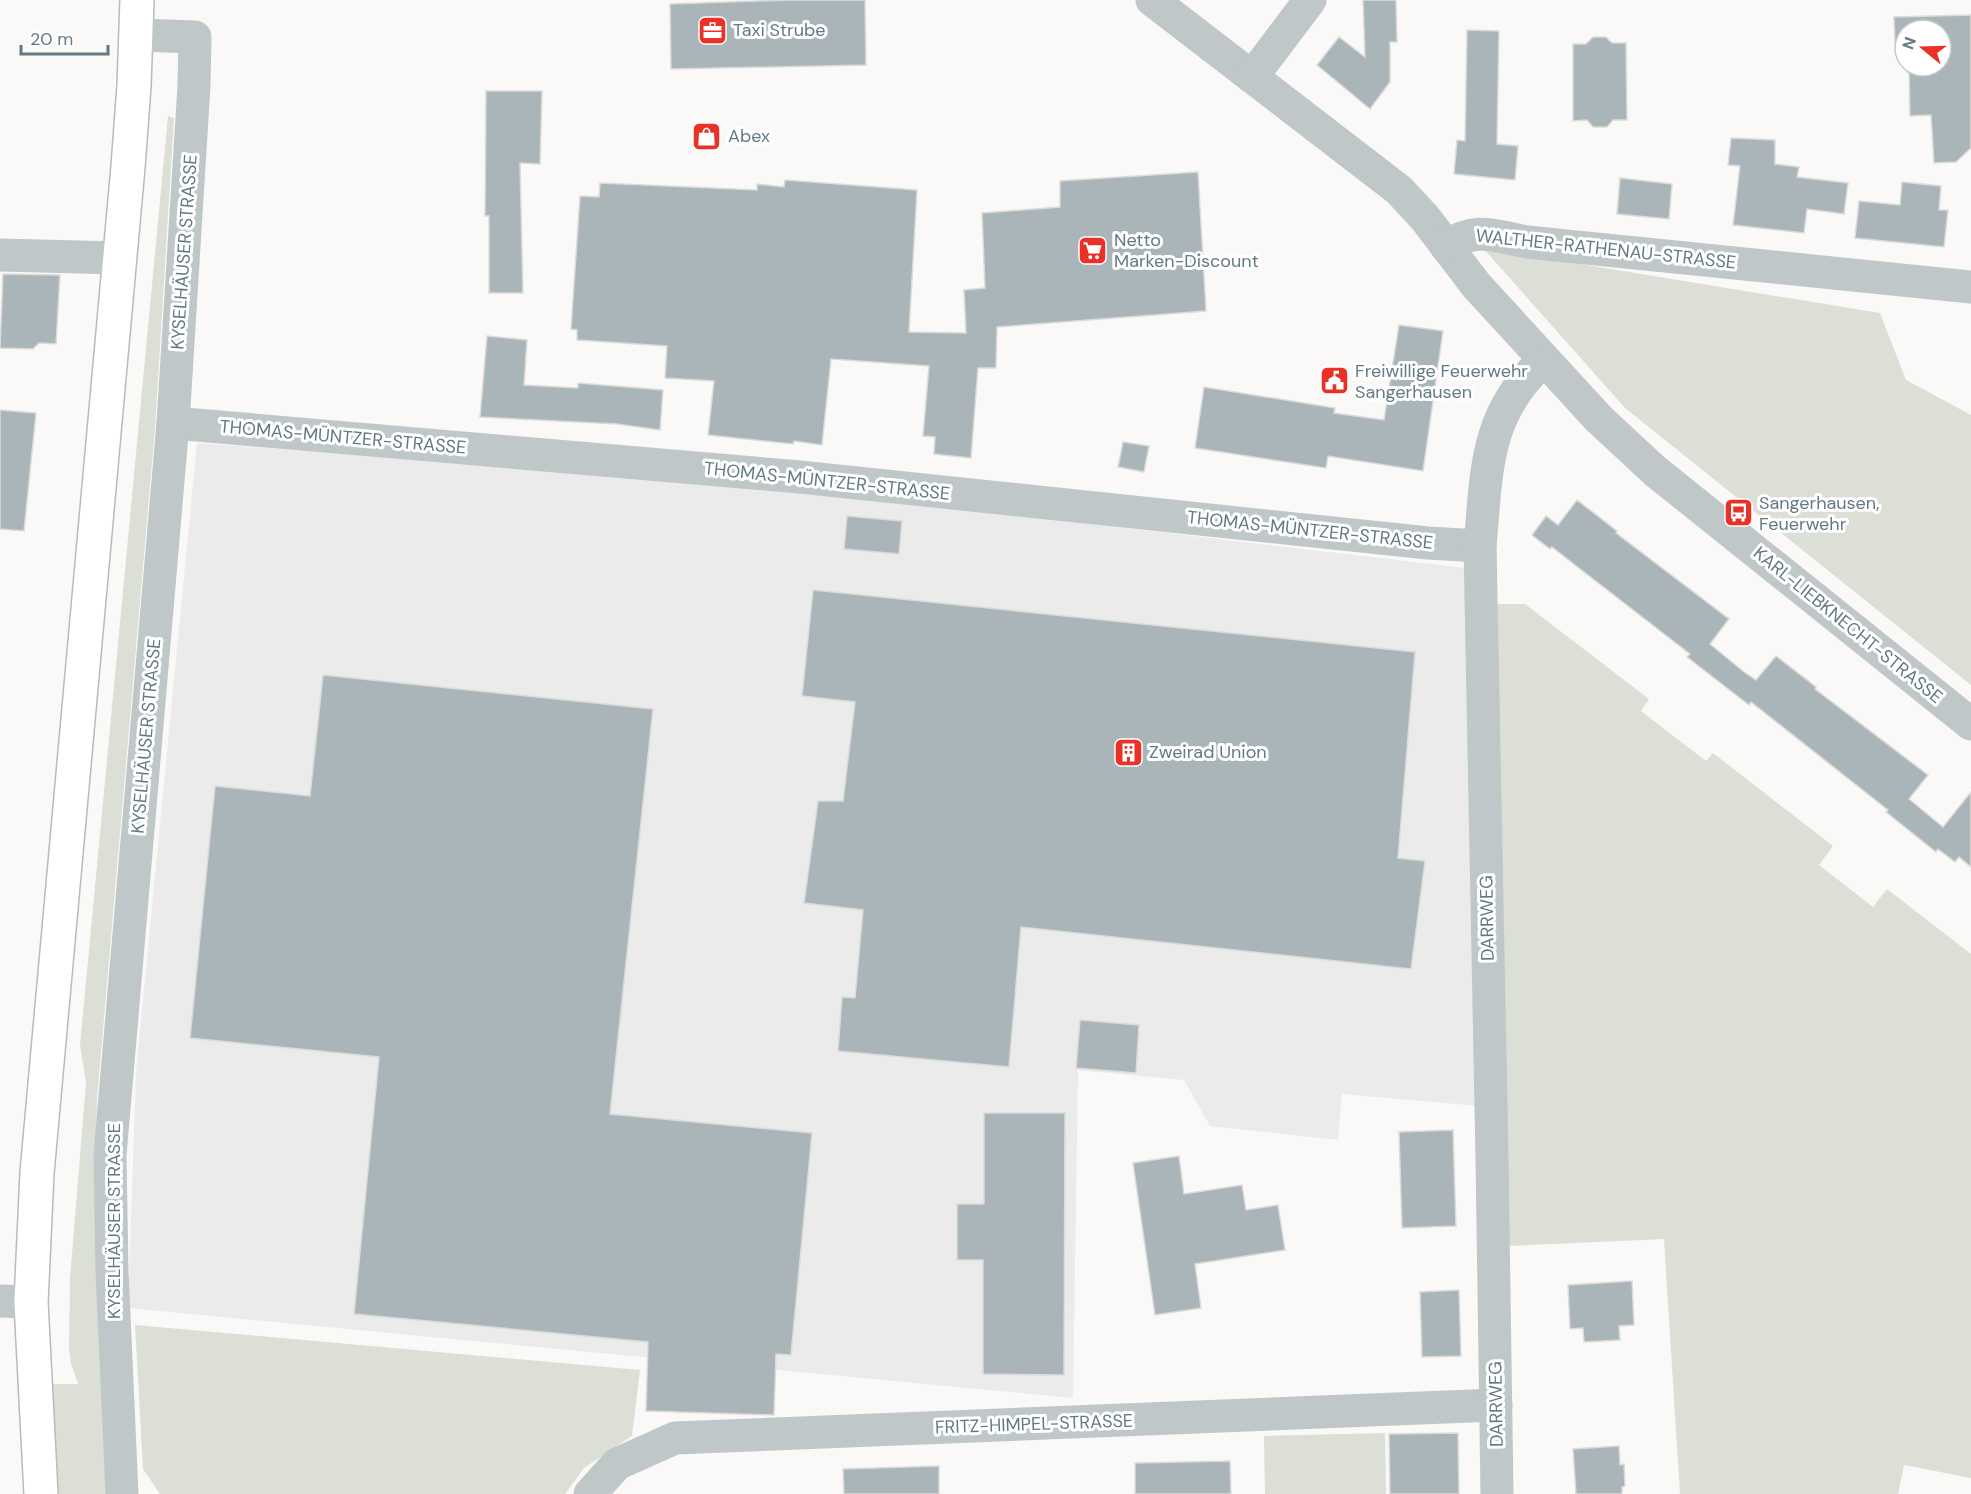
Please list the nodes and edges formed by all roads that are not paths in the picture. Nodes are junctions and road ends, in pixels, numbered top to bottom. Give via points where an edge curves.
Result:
1 (137, 0) edge
2 (1152, 0) edge
3 (1310, 0) edge
4 (137, 35) junction
5 (1251, 77) junction
6 (1446, 246) junction
7 (0, 255) edge
8 (119, 258) junction
9 (1971, 286) edge
10 (1544, 360) junction
11 (173, 423) junction
12 (1480, 546) junction
13 (1971, 724) edge
14 (15, 1302) edge
15 (1496, 1405) junction
16 (41, 1494) edge
17 (122, 1494) edge
18 (590, 1494) edge
19 (1497, 1494) edge

1 - 4 main road
2 - 5 street
3 - 5 street
4 - 8 main road
4 - 11 street, KYSELHÄUSER STRASSE via 195,37
5 - 6 street via 1399,190
6 - 9 street, WALTHER-RATHENAU-STRASSE via 1461,236 1477,233 1527,242
6 - 10 street, KARL-LIEBKNECHT-STRASSE
7 - 8 street
8 - 14 main road via 37,1173
10 - 12 street, DARRWEG via 1508,402 1497,426 1488,466
10 - 13 street, KARL-LIEBKNECHT-STRASSE via 1655,471
11 - 12 street, THOMAS-MÜNTZER-STRASSE via 800,477
11 - 17 street, KYSELHÄUSER STRASSE via 110,1155
12 - 15 street, DARRWEG
14 - 16 main road
15 - 18 street, FRITZ-HIMPEL-STRASSE via 675,1438 617,1464
15 - 19 street, DARRWEG

